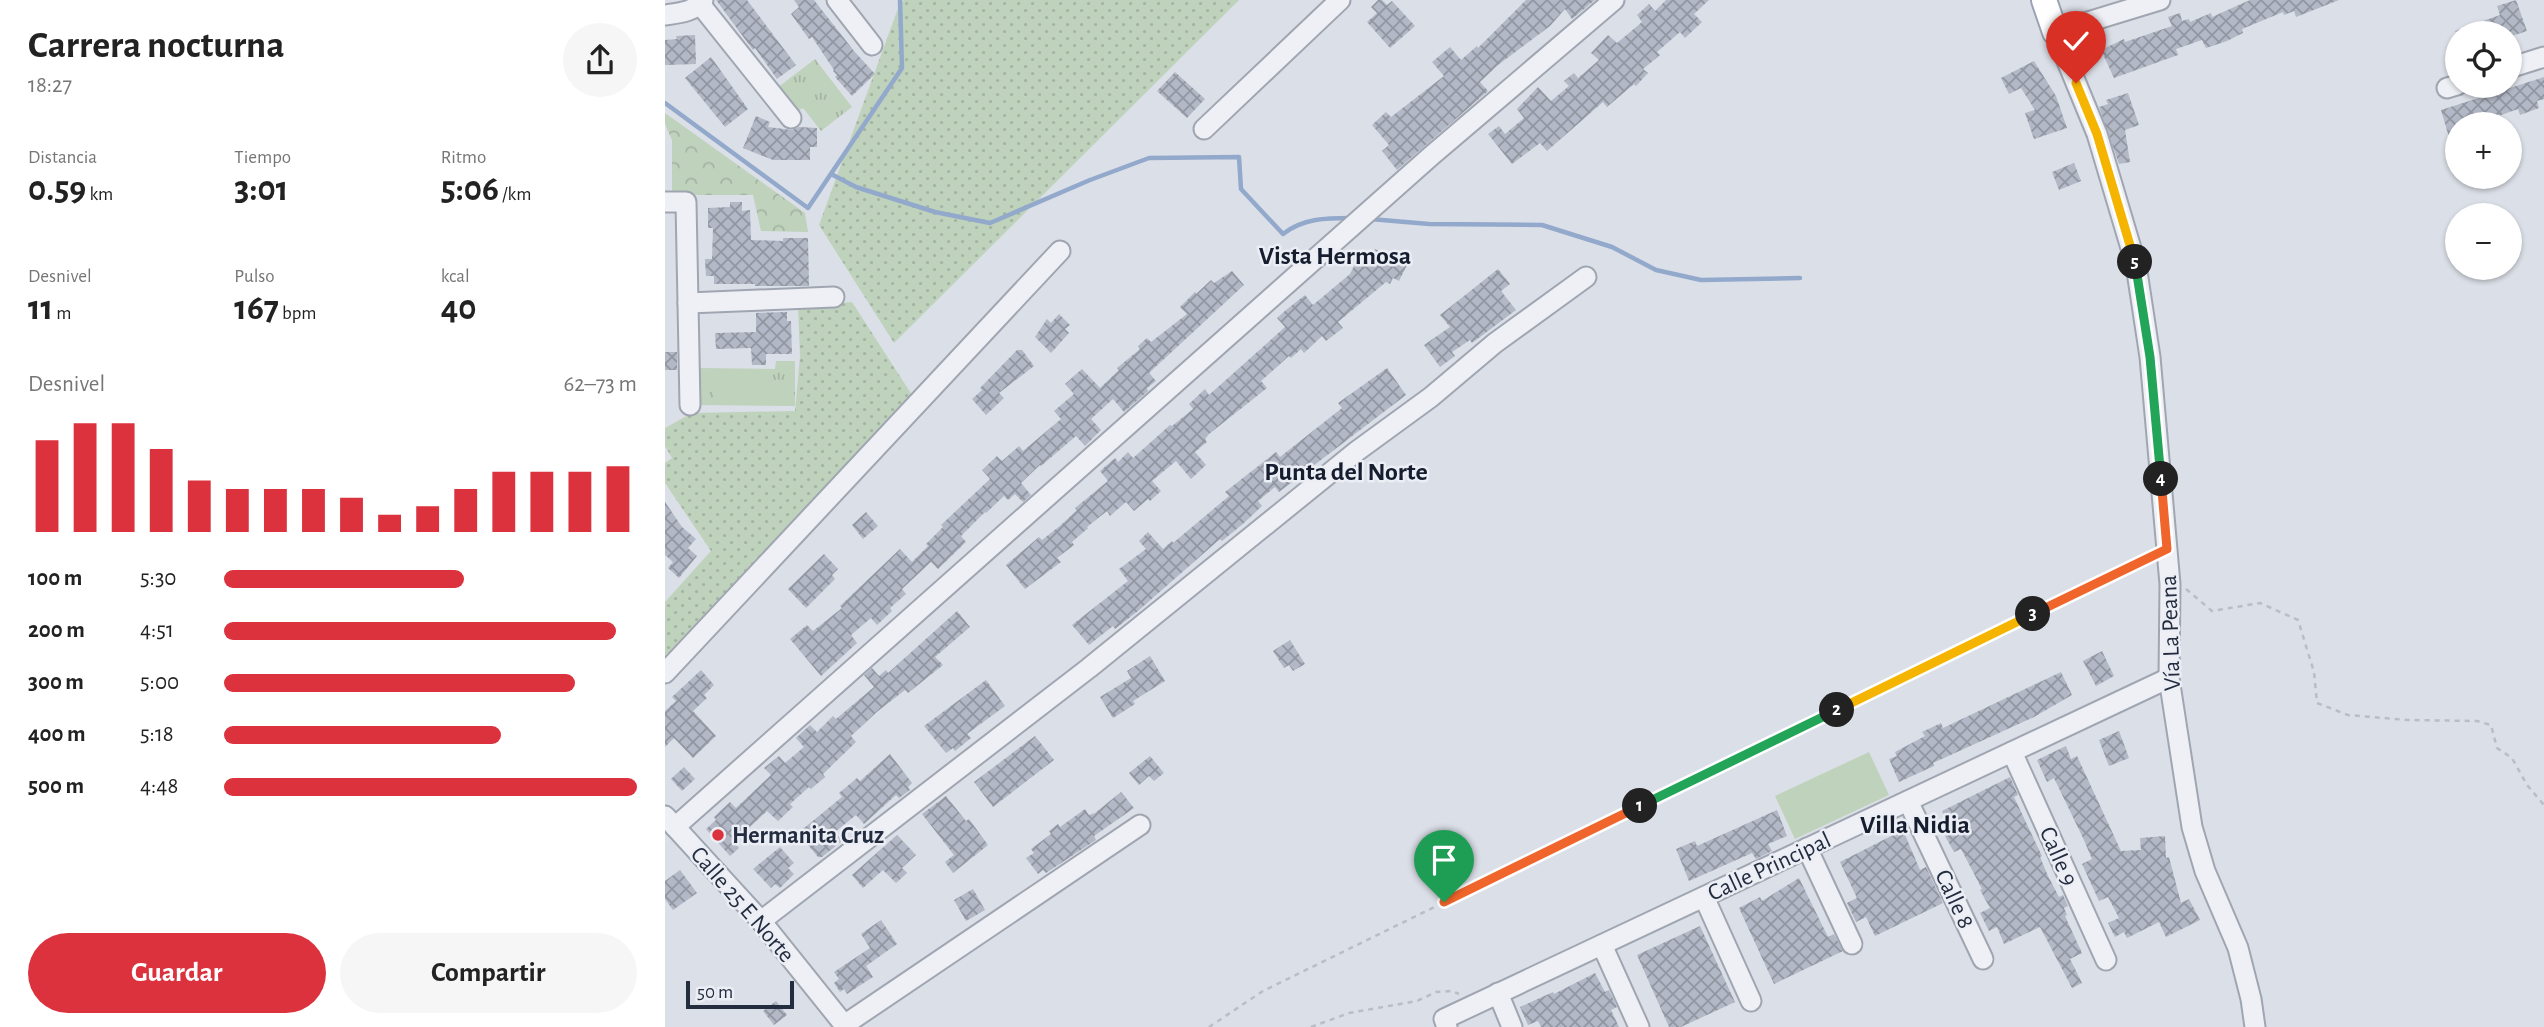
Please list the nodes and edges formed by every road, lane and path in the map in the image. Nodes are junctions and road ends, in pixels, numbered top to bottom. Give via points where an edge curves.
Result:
1 (837, 0) edge
2 (1340, 0) edge
3 (1615, 0) edge
4 (2044, 0) edge
5 (2160, 0) edge
6 (701, 2) edge
7 (665, 15) edge
8 (2055, 32) junction
9 (872, 45) dead end
10 (2544, 57) edge
11 (2522, 64) edge
12 (791, 118) dead end
13 (1205, 129) dead end
14 (665, 202) edge
15 (1060, 251) dead end
16 (1586, 277) dead end
17 (834, 297) dead end
18 (688, 303) junction
19 (690, 405) dead end
20 (2167, 549) junction
21 (2170, 584) junction
22 (665, 673) edge
23 (2169, 678) junction
24 (2012, 752) junction
25 (1908, 801) junction
26 (2544, 805) edge
27 (670, 821) edge
28 (1139, 825) dead end
29 (1807, 848) junction
30 (1704, 897) junction
31 (761, 921) junction
32 (1852, 944) dead end
33 (1602, 945) junction
34 (1983, 959) dead end
35 (2106, 960) dead end
36 (1498, 993) junction
37 (1751, 1001) dead end
38 (1472, 1005) junction
39 (1446, 1023) edge
40 (845, 1026) edge
41 (1209, 1027) edge
42 (1311, 1027) edge
43 (1512, 1027) edge
44 (1639, 1027) edge
45 (2255, 1027) edge

1 - 9 street
2 - 13 street
3 - 27 street
4 - 8 main road
5 - 8 street
6 - 7 street via 688,12
6 - 12 street
8 - 20 street, Vía La Peana via 2097,134 2136,265 2150,357
10 - 11 street
14 - 18 street via 686,202
15 - 22 street
16 - 31 street via 1357,450 1089,668
17 - 18 street
18 - 19 street
20 - 21 street, Vía La Peana
20 - 41 path via 1263,990
21 - 23 street, Vía La Peana
21 - 26 path via 2190,590 2213,611 2260,603 2298,620 2314,671 2317,704 2348,715 2491,725 2497,748 2512,758
23 - 24 street, Calle Principal
23 - 45 street, Vía La Peana via 2192,827 2238,948
24 - 25 street, Calle Principal
24 - 35 street, Calle 9
25 - 29 street, Calle Principal
25 - 34 street, Calle 8
27 - 31 street, Calle 25 E Norte
28 - 40 street
29 - 30 street, Calle Principal
29 - 32 street
30 - 33 street, Calle Principal
30 - 37 street
31 - 40 street, Calle 25 E Norte
33 - 36 street, Calle Principal
33 - 44 street
36 - 38 street, Calle Principal
36 - 43 street
38 - 39 street, Calle Principal
38 - 42 path via 1453,991 1436,992 1417,1001 1349,1013

